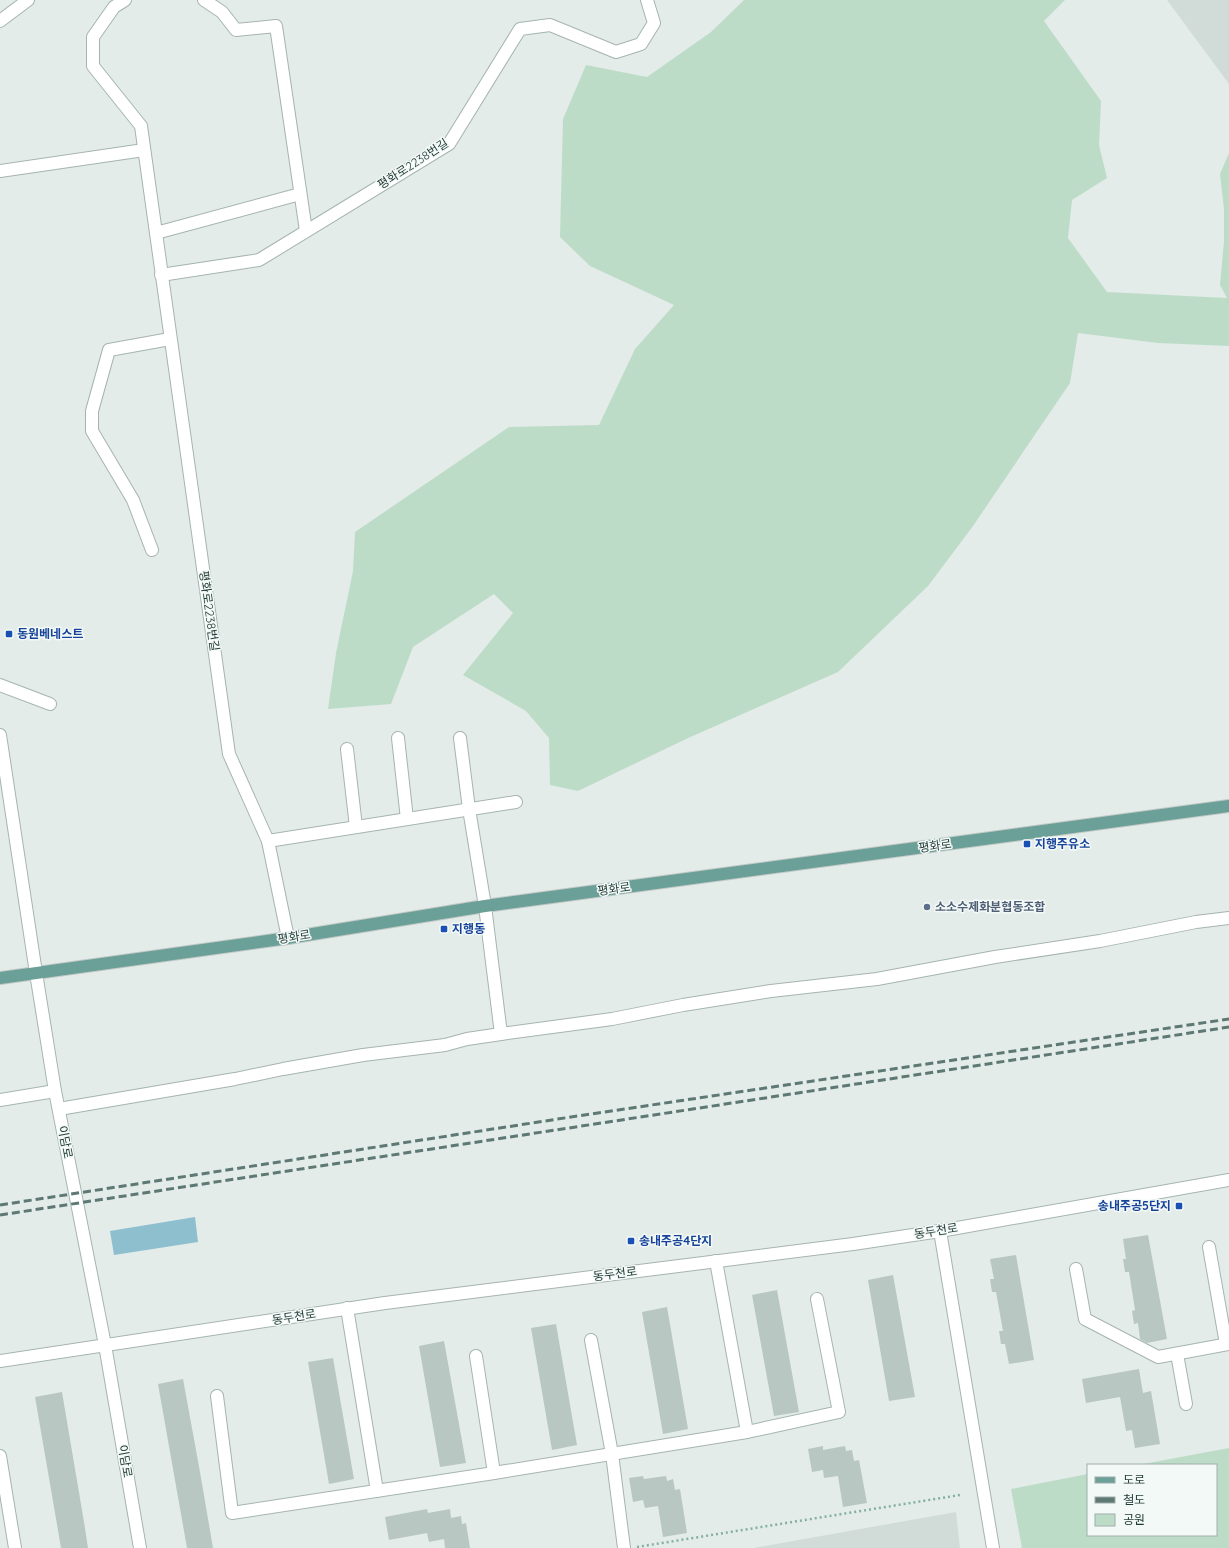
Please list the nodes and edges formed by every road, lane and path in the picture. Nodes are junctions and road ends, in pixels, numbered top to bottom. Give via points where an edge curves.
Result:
1 (28, 0) edge
2 (125, 0) edge
3 (204, 0) edge
4 (647, 0) edge
5 (0, 21) edge
6 (144, 150) junction
7 (0, 172) edge
8 (300, 194) junction
9 (306, 231) junction
10 (156, 233) junction
11 (162, 275) junction
12 (170, 339) junction
13 (152, 550) dead end
14 (0, 685) edge
15 (50, 704) dead end
16 (0, 735) edge
17 (398, 738) dead end
18 (460, 738) dead end
19 (347, 749) dead end
20 (516, 802) dead end
21 (1229, 806) edge
22 (468, 809) junction
23 (407, 819) junction
24 (356, 827) junction
25 (268, 840) junction
26 (486, 906) junction
27 (1229, 918) edge
28 (288, 938) junction
29 (36, 973) junction
30 (0, 978) edge
31 (501, 1034) junction
32 (55, 1091) junction
33 (0, 1100) edge
34 (58, 1109) junction
35 (1229, 1180) edge
36 (940, 1231) junction
37 (1209, 1247) dead end
38 (716, 1261) junction
39 (1076, 1269) dead end
40 (817, 1299) dead end
41 (347, 1308) junction
42 (591, 1340) dead end
43 (1227, 1344) edge
44 (105, 1345) junction
45 (1177, 1354) junction
46 (476, 1356) dead end
47 (0, 1361) edge
48 (217, 1396) dead end
49 (1186, 1404) dead end
50 (747, 1432) junction
51 (612, 1454) junction
52 (0, 1456) edge
53 (494, 1473) junction
54 (377, 1491) junction
55 (960, 1495) dead end
56 (15, 1548) edge
57 (140, 1548) edge
58 (624, 1548) edge
59 (630, 1548) edge
60 (993, 1548) edge

1 - 5 street
2 - 6 street, 평화로2238번길 via 114,7 93,37 93,66 141,126
3 - 8 street via 222,12 236,30 276,26
4 - 9 street, 평화로2238번길 via 654,23 641,44 616,52 550,25 520,29 449,144
6 - 7 street
6 - 10 street, 평화로2238번길
8 - 9 street
8 - 10 street
9 - 11 street, 평화로2238번길 via 259,260
10 - 11 street, 평화로2238번길
11 - 12 street, 평화로2238번길
12 - 13 street via 109,350 92,411 92,430 132,500
12 - 25 street, 평화로2238번길 via 229,754
14 - 15 street
16 - 29 street, 이담로
17 - 23 street
18 - 22 street
19 - 24 street
20 - 22 street
21 - 26 main road, 평화로
22 - 23 street
22 - 26 street
23 - 24 street
24 - 25 street
25 - 28 street, 평화로2238번길
26 - 28 main road, 평화로
26 - 31 street
27 - 31 street via 877,979 771,991 612,1019
28 - 29 main road, 평화로
29 - 30 main road, 평화로
29 - 32 street, 이담로
31 - 34 street via 445,1045 363,1055
32 - 33 street
32 - 34 street, 이담로
34 - 44 street, 이담로
35 - 36 street, 동두천로
36 - 38 street, 동두천로
36 - 60 street
37 - 43 street
38 - 41 street, 동두천로
38 - 50 street
39 - 45 street via 1085,1319 1158,1357
40 - 50 street via 839,1412
41 - 44 street, 동두천로
41 - 54 street
42 - 51 street
43 - 45 street
44 - 47 street, 동두천로
44 - 57 street, 이담로
45 - 49 street
46 - 53 street
48 - 54 street via 232,1513
50 - 51 street
51 - 53 street
51 - 58 street
52 - 56 street
53 - 54 street
55 - 59 path

